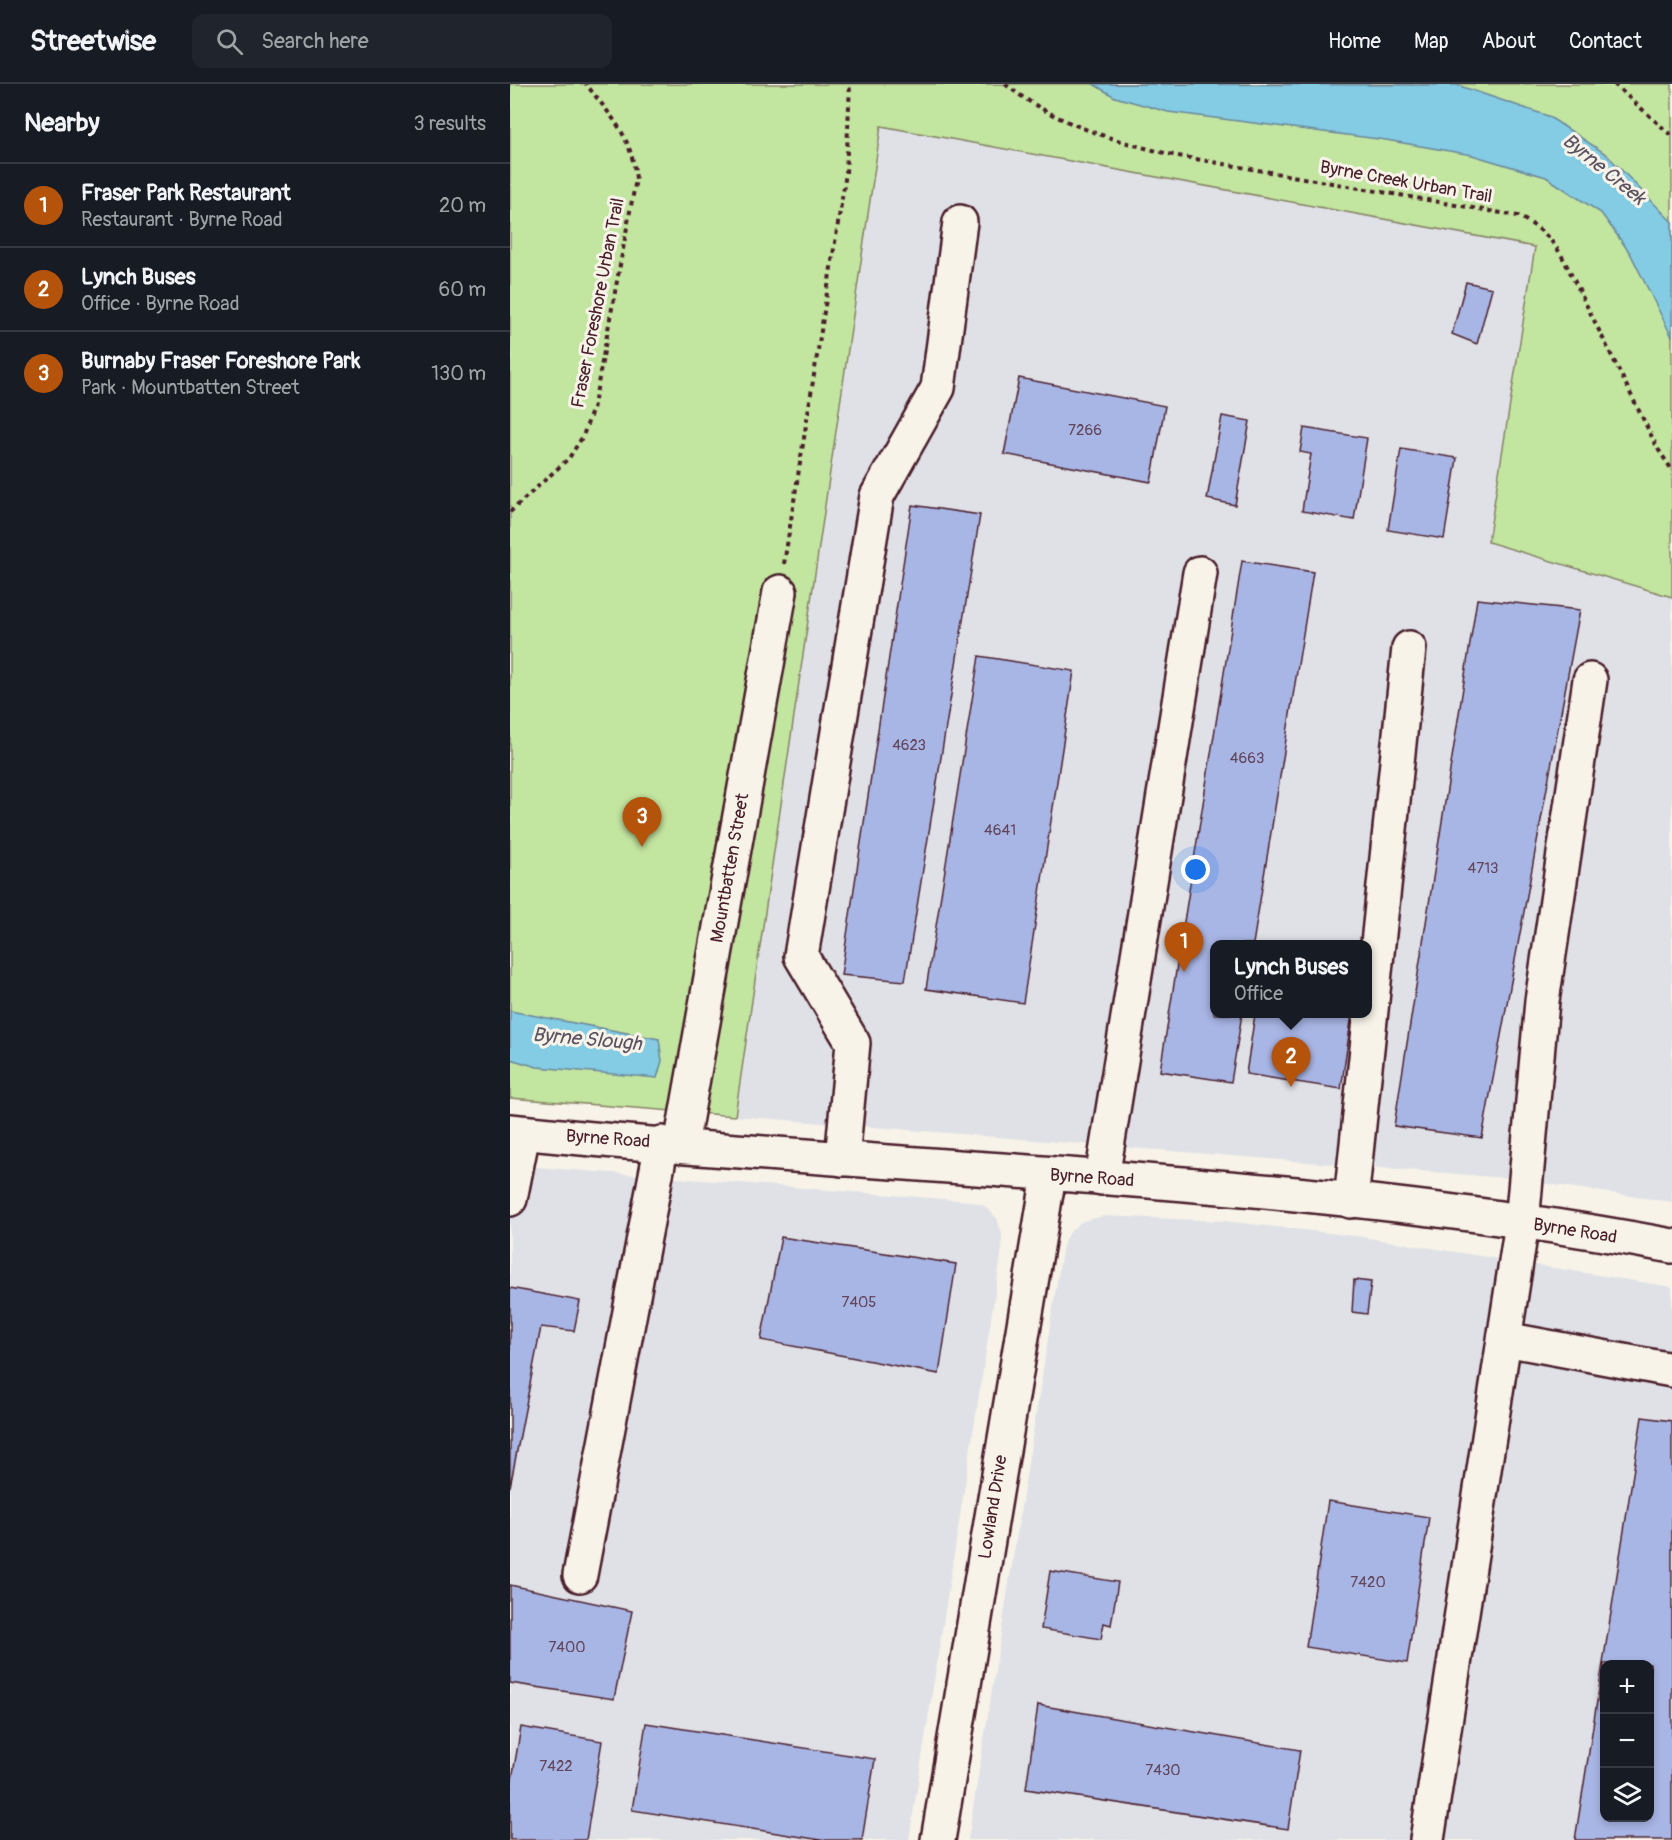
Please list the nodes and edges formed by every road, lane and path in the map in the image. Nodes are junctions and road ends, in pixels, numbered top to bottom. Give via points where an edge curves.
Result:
1 (586, 84) edge
2 (850, 84) edge
3 (1005, 84) edge
4 (1614, 84) edge
5 (1672, 136) edge
6 (960, 222) dead end
7 (1672, 470) edge
8 (510, 512) edge
9 (1200, 573) dead end
10 (780, 592) joint
11 (1409, 648) dead end
12 (1590, 680) dead end
13 (1372, 1001) edge
14 (1370, 1018) edge
15 (516, 1132) edge
16 (672, 1144) junction
17 (842, 1159) junction
18 (1049, 1175) junction
19 (1102, 1178) junction
20 (510, 1199) edge
21 (1351, 1201) junction
22 (1522, 1223) junction
23 (1672, 1246) edge
24 (1505, 1338) junction
25 (1672, 1370) edge
26 (580, 1575) dead end
27 (938, 1840) edge
28 (1427, 1840) edge

1 - 8 path, Fraser Foreshore Urban Trail via 633,152 636,179 594,405 583,436 569,458
2 - 10 path via 846,173
3 - 7 path, Byrne Creek Urban Trail via 1031,105 1121,142 1173,155 1518,216 1540,228 1553,239
4 - 5 path
6 - 17 street via 938,388 877,495 801,956 852,1043
9 - 19 street
10 - 16 street, Mountbatten Street
11 - 13 street
12 - 22 street via 1542,1001
14 - 21 street
15 - 16 street, Byrne Road
15 - 20 street
16 - 17 street, Byrne Road
16 - 26 street, Mountbatten Street
17 - 18 street, Byrne Road
18 - 19 street, Byrne Road
18 - 27 street, Lowland Drive
19 - 21 street, Byrne Road
21 - 22 street, Byrne Road
22 - 23 street, Byrne Road
22 - 24 street
24 - 25 street
24 - 28 street

